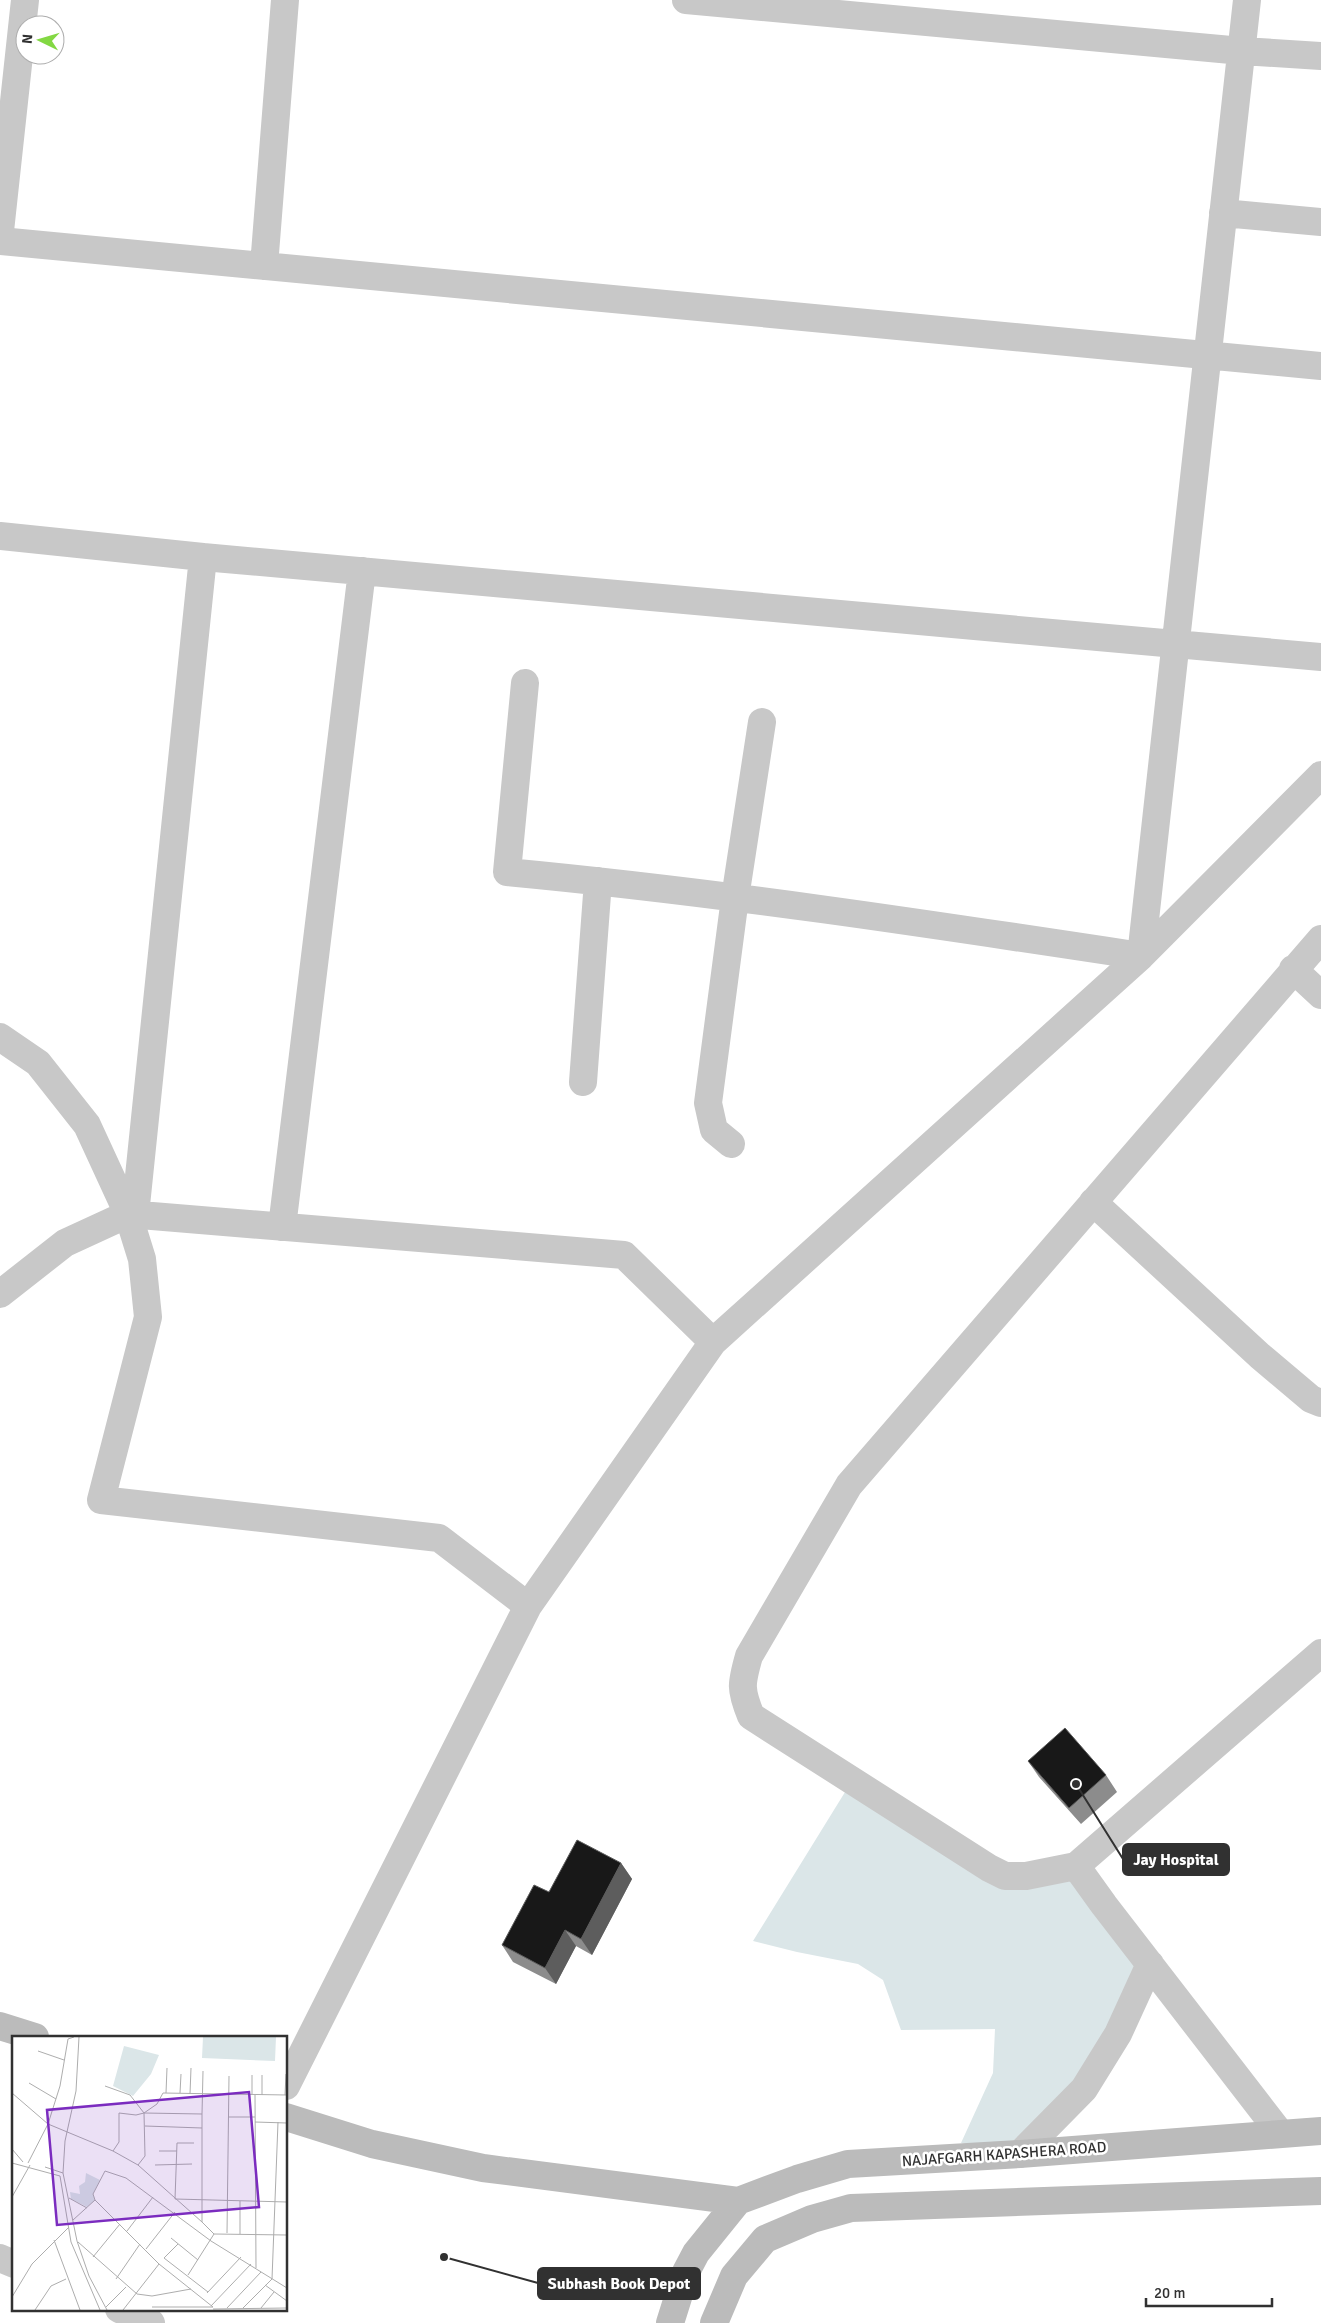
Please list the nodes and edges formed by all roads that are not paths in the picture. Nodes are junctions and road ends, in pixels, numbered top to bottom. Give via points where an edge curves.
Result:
1 (25, 0) edge
2 (285, 0) edge
3 (686, 0) edge
4 (1247, 0) edge
5 (1242, 51) junction
6 (1321, 56) edge
7 (1223, 213) junction
8 (1321, 222) edge
9 (0, 231) edge
10 (0, 241) edge
11 (264, 266) junction
12 (1208, 355) junction
13 (1321, 366) edge
14 (0, 536) edge
15 (203, 558) junction
16 (362, 571) junction
17 (1176, 642) junction
18 (1321, 657) edge
19 (525, 683) dead end
20 (762, 722) dead end
21 (1321, 775) edge
22 (598, 881) junction
23 (735, 898) junction
24 (1321, 939) edge
25 (1141, 956) junction
26 (1293, 969) junction
27 (1321, 995) edge
28 (0, 1037) edge
29 (583, 1082) dead end
30 (731, 1144) dead end
31 (1092, 1202) junction
32 (131, 1215) junction
33 (282, 1227) junction
34 (0, 1294) edge
35 (713, 1342) junction
36 (1321, 1403) edge
37 (528, 1606) junction
38 (1321, 1653) edge
39 (1076, 1866) junction
40 (1150, 1964) junction
41 (0, 2026) edge
42 (32, 2036) edge
43 (288, 2082) edge
44 (288, 2118) edge
45 (1321, 2131) edge
46 (1280, 2133) junction
47 (1020, 2154) junction
48 (1321, 2191) edge
49 (738, 2202) junction
50 (765, 2239) junction
51 (0, 2258) edge
52 (12, 2263) edge
53 (121, 2310) edge
54 (167, 2310) edge
55 (151, 2323) edge
56 (160, 2323) edge
57 (670, 2323) edge
58 (714, 2323) edge

1 - 9 street
2 - 11 street
3 - 5 street
4 - 5 street
5 - 6 street
5 - 7 street
7 - 8 street
7 - 12 street
10 - 11 street
11 - 12 street
12 - 13 street
12 - 17 street
14 - 15 street
15 - 16 street
15 - 32 street
16 - 17 street
16 - 33 street
17 - 18 street
17 - 25 street
19 - 22 street via 507,872
20 - 23 street
21 - 25 street
22 - 23 street
22 - 29 street
23 - 25 street
23 - 30 street via 708,1103 714,1130
24 - 26 street
25 - 35 street
26 - 27 street
26 - 31 street
28 - 32 street via 38,1063 87,1125
31 - 36 street via 1260,1356 1311,1399
31 - 39 street via 849,1485 749,1656 742,1682 751,1716 989,1868 1005,1876 1026,1876
32 - 33 street
32 - 34 street via 65,1243
32 - 37 street via 142,1259 148,1317 101,1500 439,1538
33 - 35 street via 624,1255
35 - 37 street
37 - 43 street
38 - 39 street
39 - 40 street
40 - 46 street
40 - 47 street via 1118,2034 1084,2088
41 - 42 main road
44 - 49 main road via 372,2144 483,2168
45 - 46 main road, NAJAFGARH KAPASHERA ROAD
46 - 47 main road, NAJAFGARH KAPASHERA ROAD
47 - 49 main road, NAJAFGARH KAPASHERA ROAD via 848,2164
48 - 50 main road via 851,2208 812,2219
49 - 50 main road
49 - 57 main road via 696,2253 686,2272
50 - 58 main road via 734,2276
51 - 52 street
53 - 55 street
54 - 56 street

